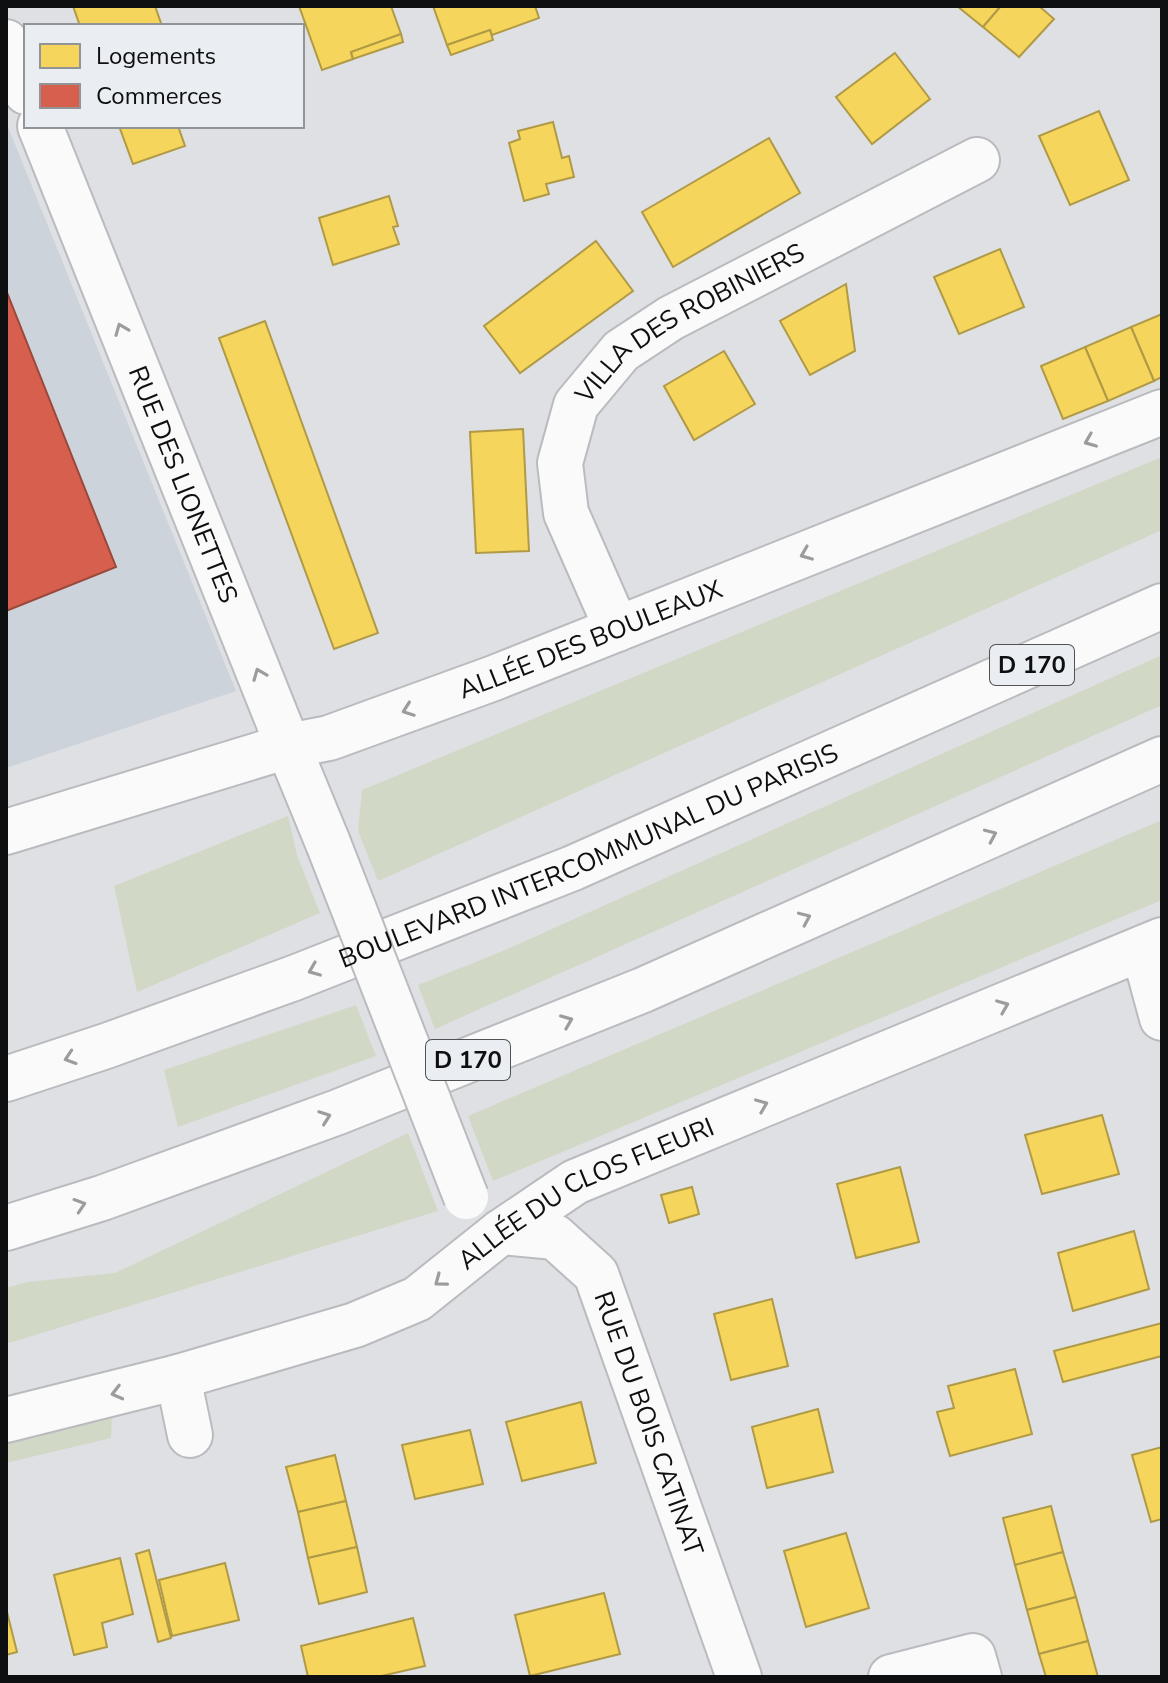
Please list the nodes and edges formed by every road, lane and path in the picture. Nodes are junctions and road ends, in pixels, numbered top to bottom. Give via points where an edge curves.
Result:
1 (6, 42) edge
2 (24, 87) edge
3 (41, 128) edge
4 (977, 160) dead end
5 (1162, 412) edge
6 (1162, 594) edge
7 (1162, 606) edge
8 (617, 629) junction
9 (902, 723) junction
10 (288, 746) junction
11 (1162, 759) edge
12 (6, 832) edge
13 (1152, 944) edge
14 (1162, 1018) edge
15 (6, 1079) edge
16 (6, 1228) edge
17 (501, 1232) junction
18 (178, 1377) junction
19 (6, 1420) edge
20 (190, 1435) dead end
21 (739, 1677) edge
22 (891, 1677) edge
23 (979, 1677) edge

1 - 2 main road
10 -> 3 main road, RUE DES LIONETTES
4 - 8 main road, VILLA DES ROBINIERS via 671,318 621,351 576,405 560,463 566,513
5 -> 8 main road, ALLÉE DES BOULEAUX
6 - 9 main road
7 - 9 main road, BOULEVARD INTERCOMMUNAL DU PARISIS / D 170
8 -> 10 main road, ALLÉE DES BOULEAUX via 329,738
9 -> 15 main road, BOULEVARD INTERCOMMUNAL DU PARISIS / D 170 via 573,868 294,978
10 - 12 main road, ALLÉE DES BOULEAUX
10 - 17 main road, RUE DES LIONETTES, bridge via 466,1197 478,1215
16 -> 11 main road, D 170 via 338,1112 643,990
13 - 14 main road
17 -> 13 main road, ALLÉE DU CLOS FLEURI via 575,1182
17 -> 18 main road, ALLÉE DU CLOS FLEURI via 417,1299 355,1325
17 - 21 main road, RUE DU BOIS CATINAT via 555,1237 596,1274
18 -> 19 main road, ALLÉE DU CLOS FLEURI
18 - 20 main road
22 - 23 main road via 973,1656

